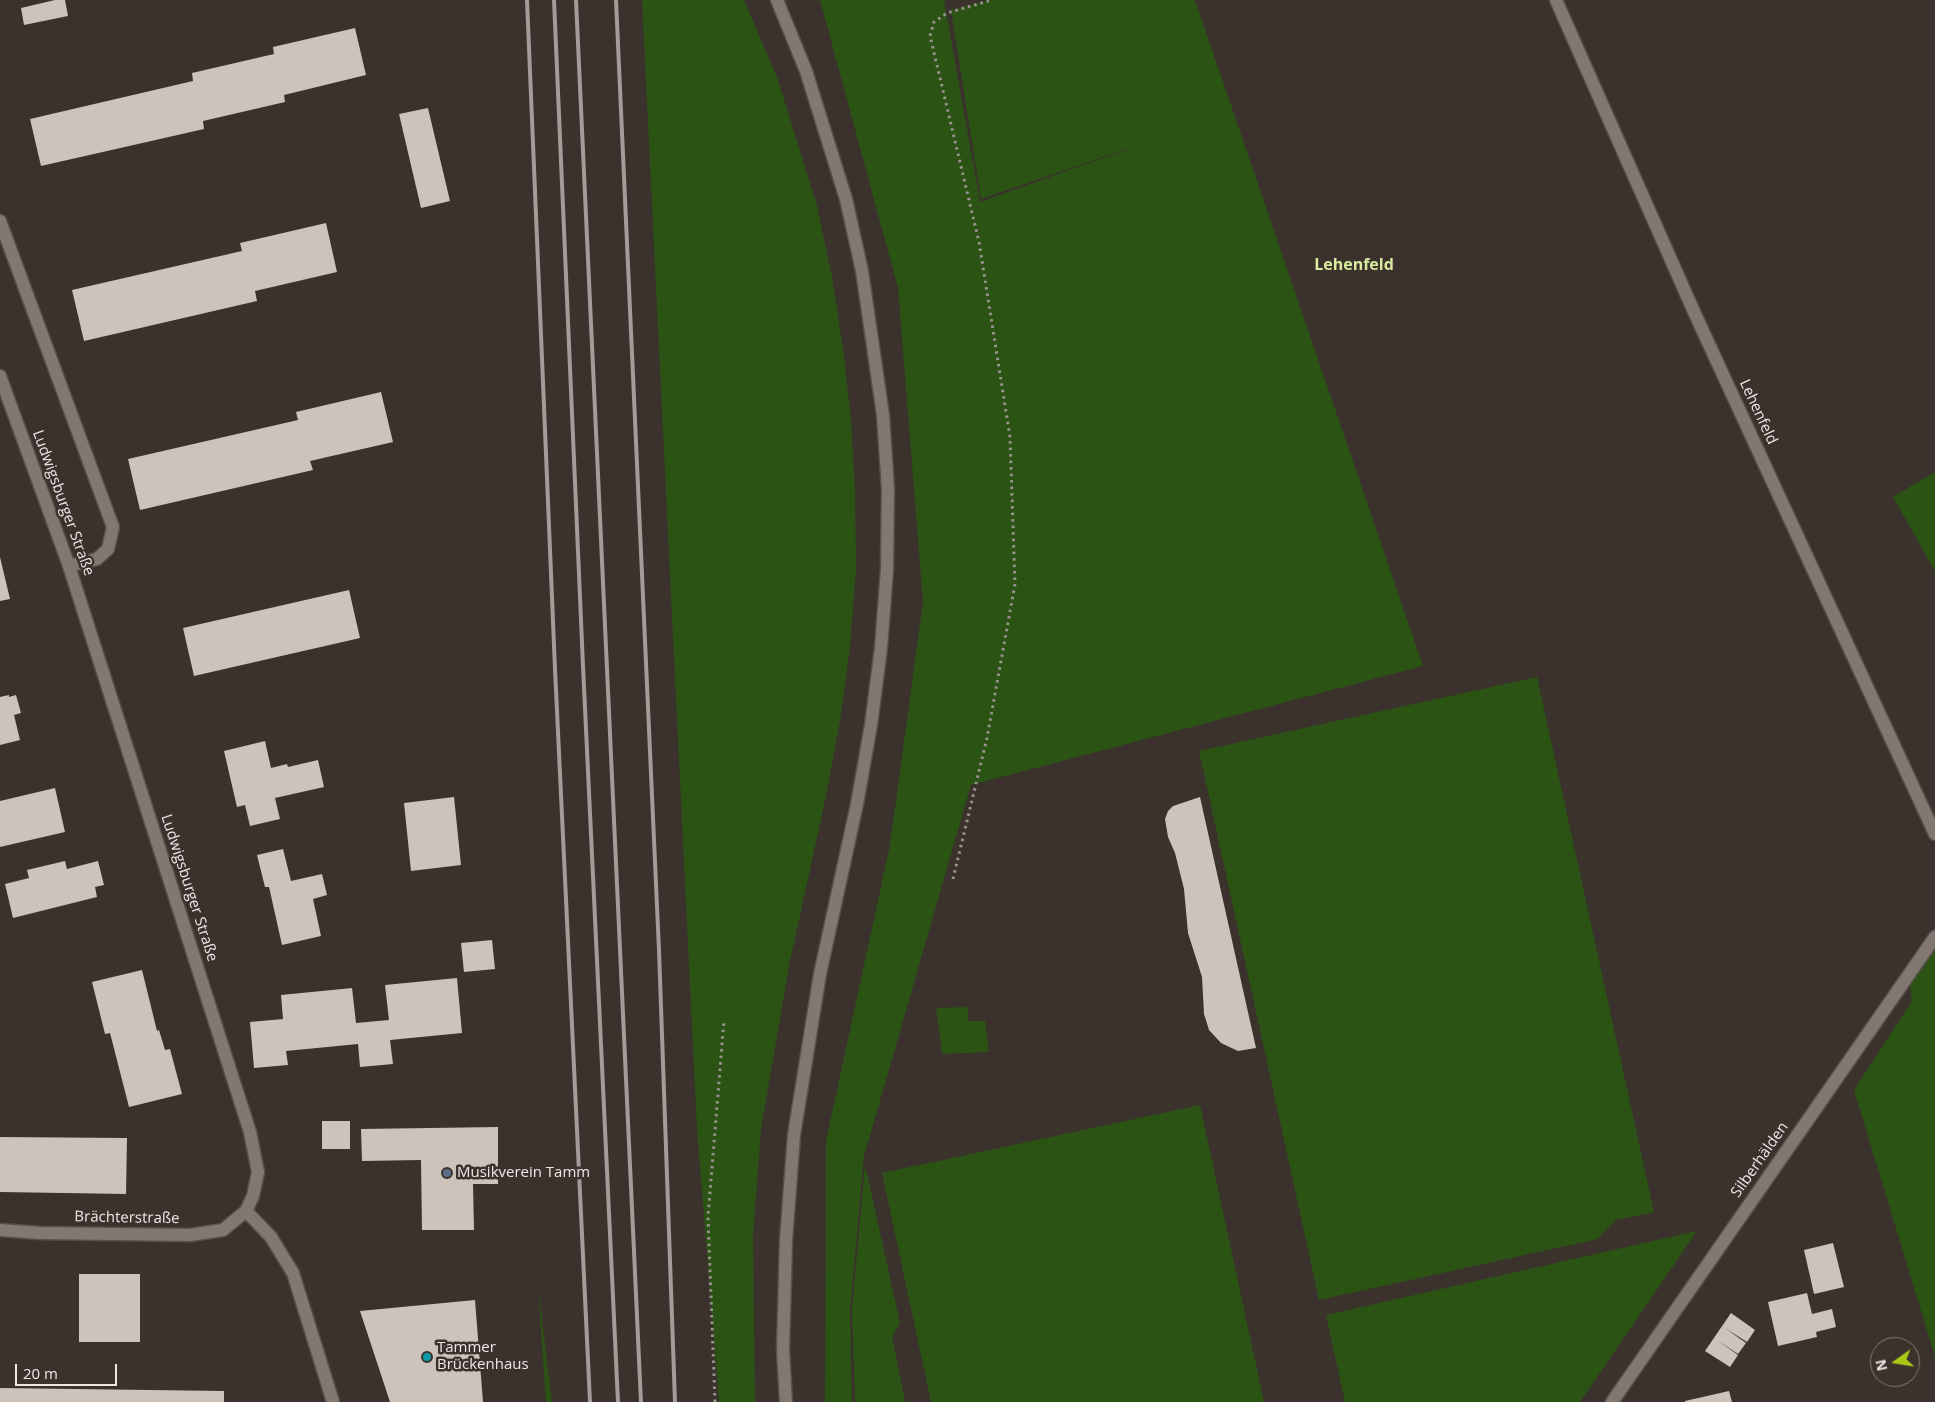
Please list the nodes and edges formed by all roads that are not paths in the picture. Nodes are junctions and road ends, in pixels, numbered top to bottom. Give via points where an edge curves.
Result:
1 (777, 0) edge
2 (1556, 0) edge
3 (0, 221) edge
4 (0, 376) edge
5 (69, 566) junction
6 (1935, 834) edge
7 (1935, 937) edge
8 (246, 1211) junction
9 (0, 1230) edge
10 (333, 1402) edge
11 (786, 1402) edge
12 (1612, 1402) edge

1 - 11 street via 806,71 846,199 862,271 883,415 888,489 887,569 871,725 820,974 794,1135 786,1240 783,1350
2 - 6 street, Lehenfeld via 1695,314
3 - 5 street via 113,527 108,549 98,559
4 - 5 street, Ludwigsburger Straße
5 - 8 street, Ludwigsburger Straße via 250,1132 258,1172
7 - 12 street, Silberhälden
8 - 9 street, Brächterstraße via 223,1230 190,1235
8 - 10 street via 271,1237 292,1273

